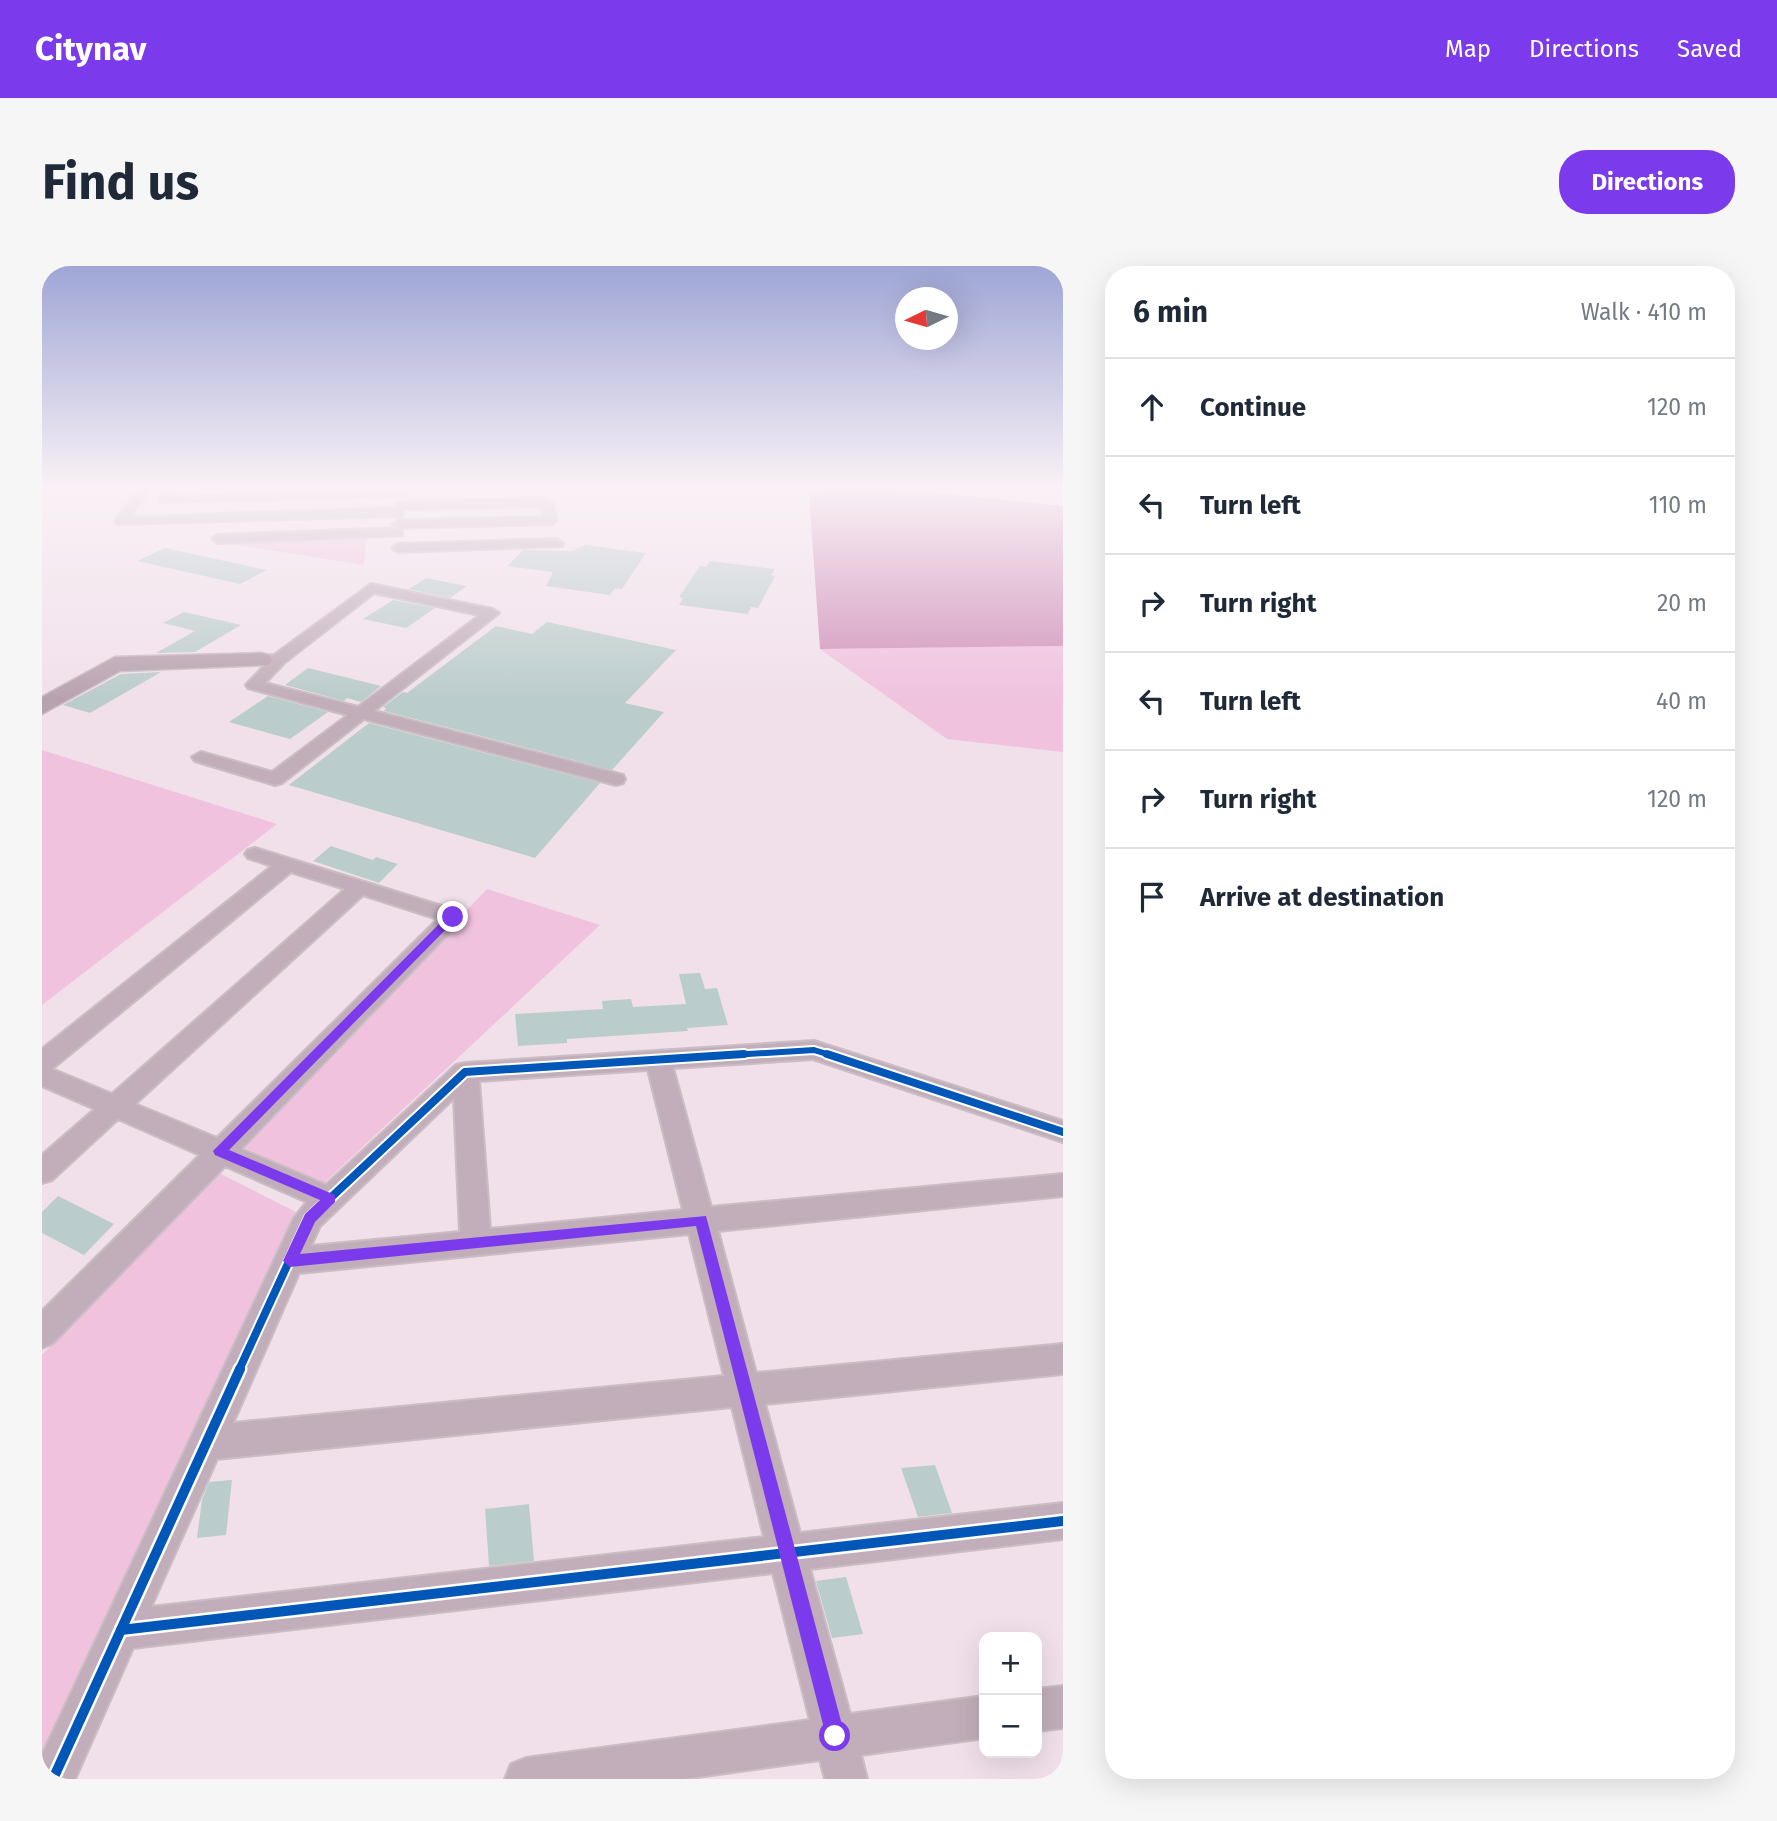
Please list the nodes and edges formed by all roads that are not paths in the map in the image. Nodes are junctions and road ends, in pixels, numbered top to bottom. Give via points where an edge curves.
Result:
1 (270, 660) junction
2 (42, 707) edge
3 (362, 713) junction
4 (201, 757) dead end
5 (616, 779) dead end
6 (255, 854) dead end
7 (288, 864) junction
8 (360, 887) junction
9 (658, 1060) junction
10 (42, 1063) edge
11 (465, 1072) junction
12 (42, 1075) edge
13 (116, 1107) junction
14 (1063, 1132) edge
15 (219, 1151) junction
16 (42, 1172) edge
17 (1063, 1185) edge
18 (330, 1199) junction
19 (701, 1220) junction
20 (476, 1243) junction
21 (290, 1261) junction
22 (42, 1333) edge
23 (1063, 1359) edge
24 (746, 1388) junction
25 (206, 1443) junction
26 (1063, 1521) edge
27 (788, 1552) junction
28 (121, 1630) junction
29 (1063, 1707) edge
30 (1042, 1709) edge
31 (979, 1718) edge
32 (835, 1736) junction
33 (52, 1779) edge
34 (526, 1779) edge
35 (846, 1779) edge

1 - 2 street via 115,664
1 - 3 street via 254,685
1 - 3 street via 371,588 492,613
3 - 4 street via 275,779
3 - 5 street
6 - 7 street
7 - 8 street
7 - 10 street
8 - 13 street
8 - 15 street via 453,917
9 - 11 street
9 - 14 street via 814,1050
9 - 19 street
11 - 18 street
11 - 20 street
12 - 13 street
13 - 15 street
13 - 16 street
15 - 18 street
15 - 22 street
17 - 19 street
18 - 21 street via 309,1218
19 - 20 street
19 - 24 street
20 - 21 street
21 - 25 street
23 - 24 street
24 - 25 street
24 - 27 street
25 - 28 street
26 - 27 street
27 - 28 street
27 - 32 street
28 - 33 street
29 - 30 street
31 - 32 street
32 - 34 street
32 - 35 street

